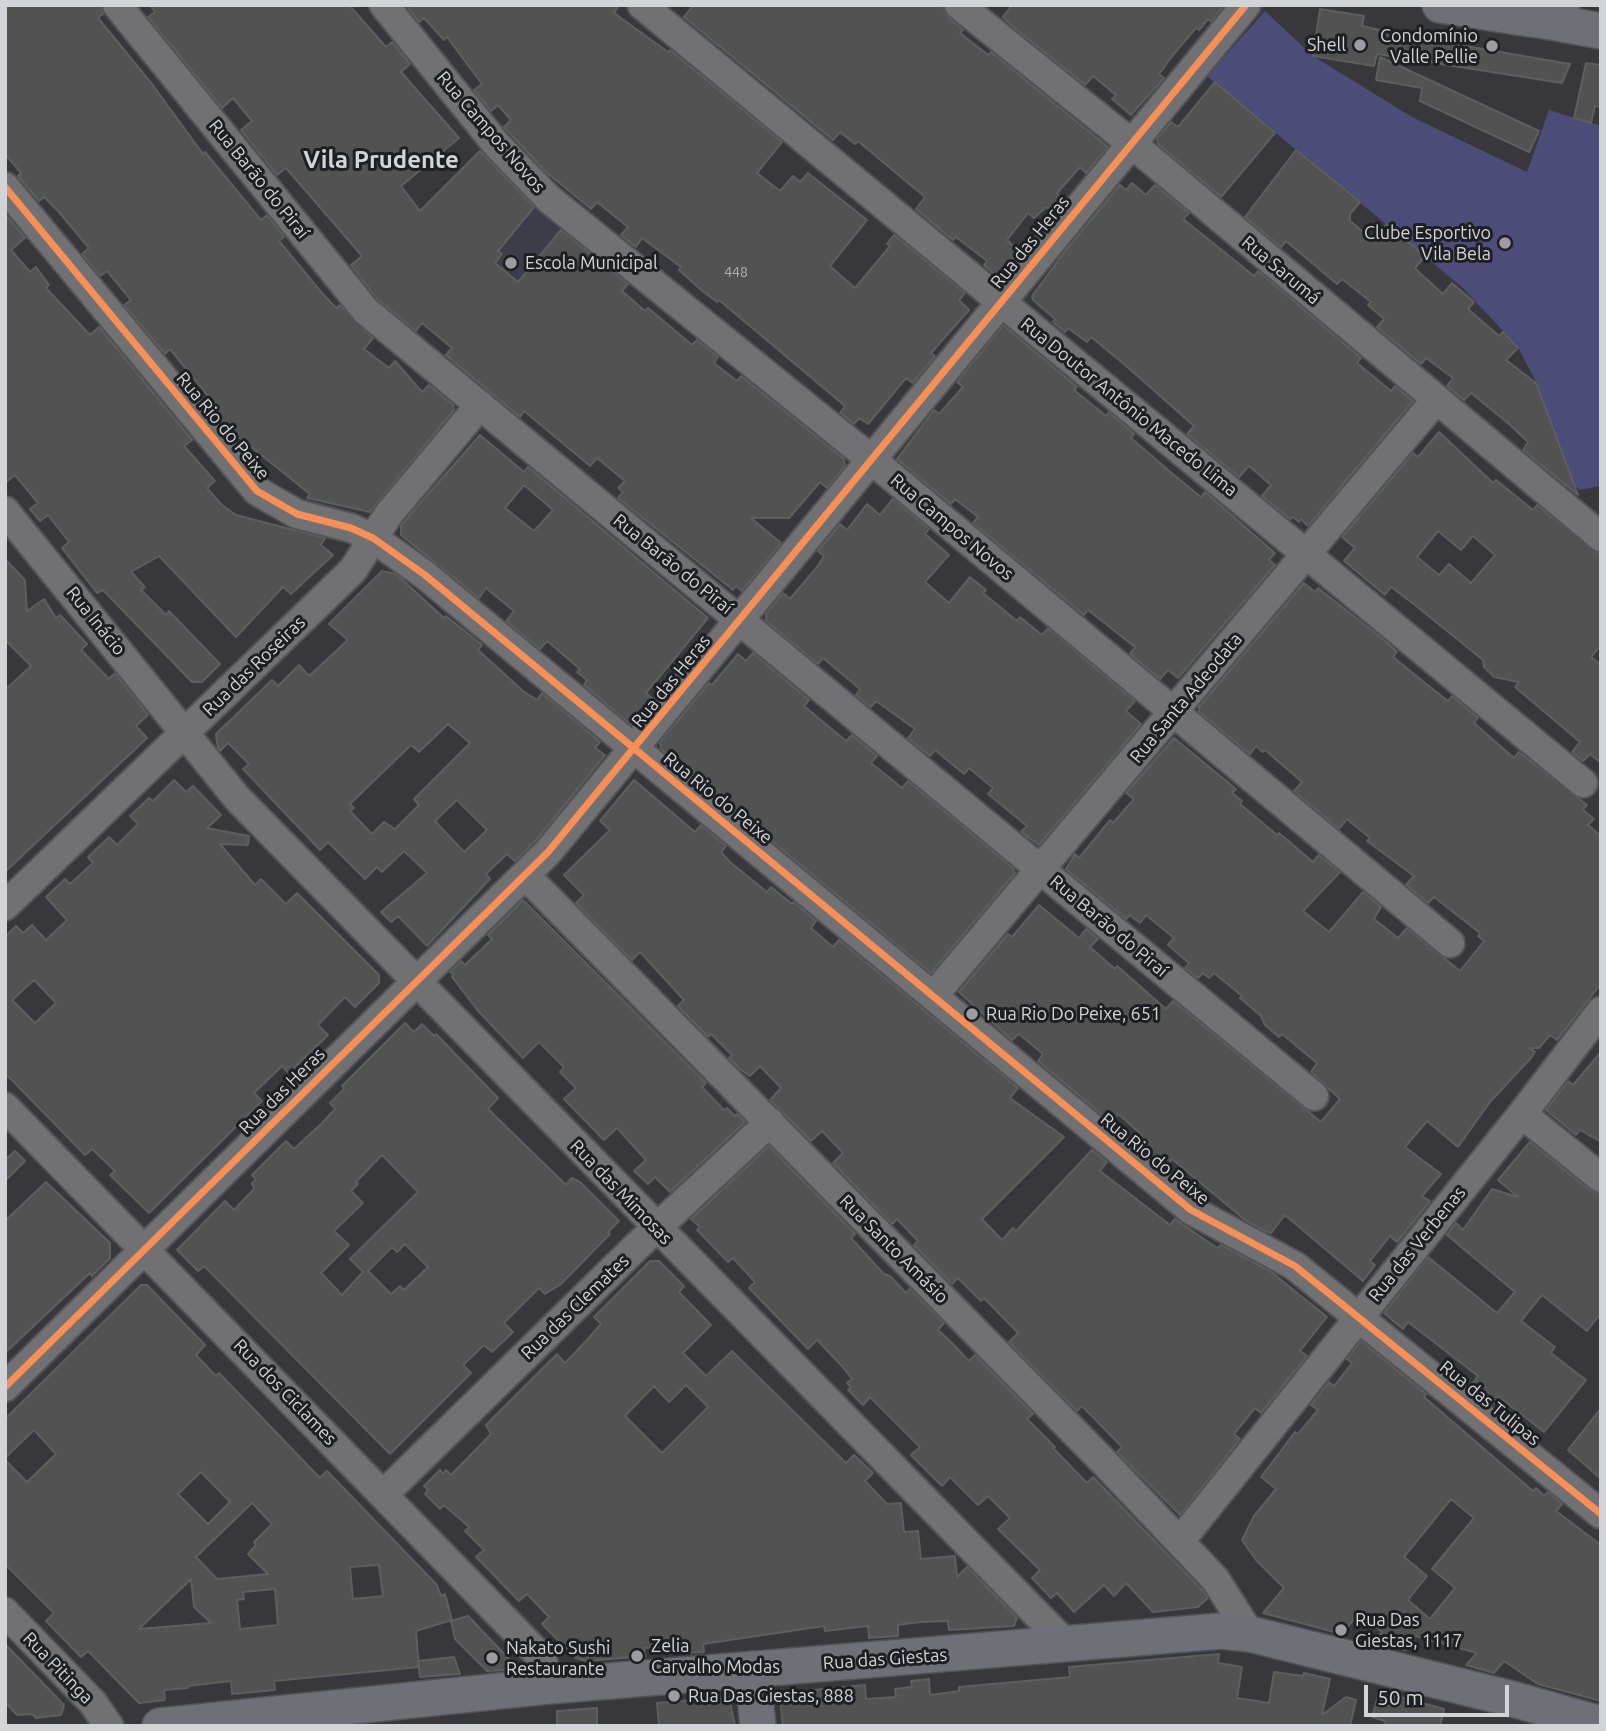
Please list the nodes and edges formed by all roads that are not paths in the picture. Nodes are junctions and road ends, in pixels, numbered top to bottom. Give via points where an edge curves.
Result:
1 (117, 5) edge
2 (384, 5) edge
3 (642, 5) edge
4 (959, 5) edge
5 (1247, 5) edge
6 (1440, 5) edge
7 (1538, 13) edge
8 (1601, 31) edge
9 (1131, 143) junction
10 (5, 187) edge
11 (1001, 303) junction
12 (1436, 400) junction
13 (480, 405) junction
14 (872, 460) junction
15 (5, 511) edge
16 (1601, 537) edge
17 (373, 538) junction
18 (1308, 554) junction
19 (742, 620) junction
20 (1174, 712) junction
21 (186, 731) junction
22 (635, 750) junction
23 (1583, 783) dead end
24 (1040, 869) junction
25 (525, 875) junction
26 (5, 906) edge
27 (1450, 943) dead end
28 (415, 981) junction
29 (934, 995) junction
30 (1601, 1011) edge
31 (1314, 1096) dead end
32 (5, 1107) edge
33 (1522, 1114) junction
34 (770, 1122) junction
35 (1601, 1178) edge
36 (657, 1228) junction
37 (146, 1249) junction
38 (1359, 1315) junction
39 (5, 1387) edge
40 (384, 1494) junction
41 (1601, 1514) edge
42 (1180, 1541) junction
43 (5, 1612) edge
44 (1250, 1634) junction
45 (1066, 1644) junction
46 (752, 1669) junction
47 (549, 1686) junction
48 (1601, 1724) edge
49 (109, 1726) edge
50 (160, 1726) edge
51 (758, 1726) edge

1 - 13 street, Rua Barão do Piraí via 366,311
2 - 14 street, Rua Campos Novos via 497,145 540,190
3 - 11 street, Rua Doutor Antônio Macedo Lima
4 - 9 street, Rua Sarumá
5 - 9 street, Rua das Heras
6 - 7 main road
7 - 8 main road
9 - 11 street, Rua das Heras
9 - 12 street, Rua Sarumá
10 - 17 street, Rua Rio do Peixe via 257,491 297,514
11 - 14 street, Rua das Heras
11 - 18 street, Rua Doutor Antônio Macedo Lima
12 - 16 street, Rua Sarumá
12 - 18 street, Rua Santa Adeodata
13 - 17 street, Rua das Roseiras
13 - 19 street, Rua Barão do Piraí
14 - 19 street, Rua das Heras
14 - 20 street, Rua Campos Novos
15 - 21 street, Rua Inácio
17 - 21 street, Rua das Roseiras via 353,570
17 - 22 street, Rua Rio do Peixe via 425,575
18 - 20 street, Rua Santa Adeodata
18 - 23 street, Rua Doutor Antônio Macedo Lima
19 - 22 street, Rua das Heras
19 - 24 street, Rua Barão do Piraí
20 - 24 street, Rua Santa Adeodata
20 - 27 street, Rua Campos Novos
21 - 26 street, Rua das Roseiras
21 - 28 street, Rua das Mimosas via 237,798
22 - 25 street, Rua das Heras
22 - 29 street, Rua Rio do Peixe
24 - 29 street, Rua Santa Adeodata
24 - 31 street, Rua Barão do Piraí
25 - 28 street, Rua das Heras
25 - 34 street, Rua Santo Amásio
28 - 36 street, Rua das Mimosas
28 - 37 street, Rua das Heras
29 - 38 street, Rua Rio do Peixe via 1191,1210 1272,1251
30 - 33 street, Rua das Verbenas
32 - 37 street, Rua dos Ciclames
33 - 35 street
33 - 38 street, Rua das Verbenas
34 - 36 street, Rua das Clemates
34 - 42 street, Rua Santo Amásio
36 - 40 street, Rua das Clemates
36 - 45 street, Rua das Mimosas
37 - 39 street, Rua das Heras
37 - 40 street, Rua dos Ciclames
38 - 41 street, Rua das Tulipas
38 - 42 street, Rua das Verbenas
40 - 47 street, Rua dos Ciclames via 541,1658
42 - 44 street, Rua Santo Amásio via 1228,1596
43 - 49 street, Rua Pitinga via 93,1703
44 - 45 main road, Rua das Giestas via 1191,1631
44 - 48 main road, Rua das Giestas
45 - 46 main road, Rua das Giestas
46 - 47 main road, Rua das Giestas
46 - 51 main road
47 - 50 main road, Rua das Giestas

